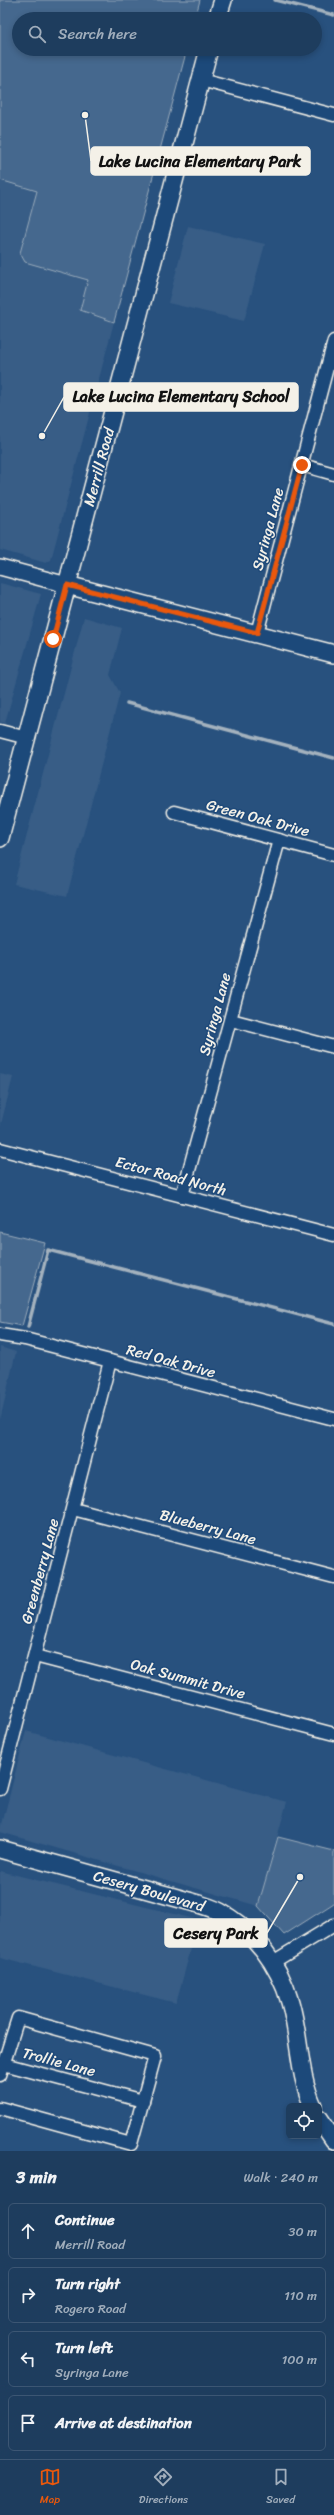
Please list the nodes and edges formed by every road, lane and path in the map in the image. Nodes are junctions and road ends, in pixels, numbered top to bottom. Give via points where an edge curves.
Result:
1 (223, 0) edge
2 (220, 12) edge
3 (207, 56) edge
4 (201, 80) junction
5 (334, 114) edge
6 (334, 341) edge
7 (302, 465) junction
8 (334, 474) edge
9 (0, 567) edge
10 (67, 585) junction
11 (257, 633) junction
12 (334, 654) edge
13 (0, 731) edge
14 (26, 738) junction
15 (174, 812) dead end
16 (0, 838) edge
17 (279, 840) junction
18 (334, 855) edge
19 (231, 1020) junction
20 (334, 1047) edge
21 (0, 1149) edge
22 (182, 1196) junction
23 (334, 1235) edge
24 (0, 1334) edge
25 (110, 1361) junction
26 (334, 1419) edge
27 (73, 1508) junction
28 (334, 1577) edge
29 (35, 1656) junction
30 (334, 1734) edge
31 (0, 1789) edge
32 (0, 1849) edge
33 (334, 1925) edge
34 (273, 1962) junction
35 (1, 2067) edge
36 (143, 2101) junction
37 (312, 2103) edge
38 (0, 2108) edge
39 (322, 2122) edge
40 (334, 2140) edge
41 (130, 2147) edge

1 - 2 main road
3 - 4 main road, Merrill Road
4 - 5 street
4 - 10 main road, Merrill Road
6 - 7 street, Syringa Lane
7 - 8 street
7 - 11 street, Syringa Lane
9 - 10 street
10 - 11 main road
10 - 14 main road, Merrill Road
11 - 12 main road
13 - 14 street
14 - 16 main road, Merrill Road
15 - 17 street, Green Oak Drive
17 - 18 street, Green Oak Drive
17 - 19 street, Syringa Lane
19 - 20 street
19 - 22 street, Syringa Lane
21 - 22 street, Ector Road North
22 - 23 street, Ector Road North
24 - 25 street, Red Oak Drive
25 - 26 street, Red Oak Drive
25 - 27 street, Greenberry Lane
27 - 28 street, Blueberry Lane
27 - 29 street, Greenberry Lane
29 - 30 street, Oak Summit Drive
29 - 31 street, Greenberry Lane
32 - 34 main road, Cesery Boulevard via 218,1911 256,1939
33 - 34 street
34 - 37 main road, Cesery Boulevard via 290,2002 306,2091
35 - 36 street, Trollie Lane
35 - 36 street via 18,2018 155,2056
36 - 41 street
38 - 41 street
39 - 40 main road

